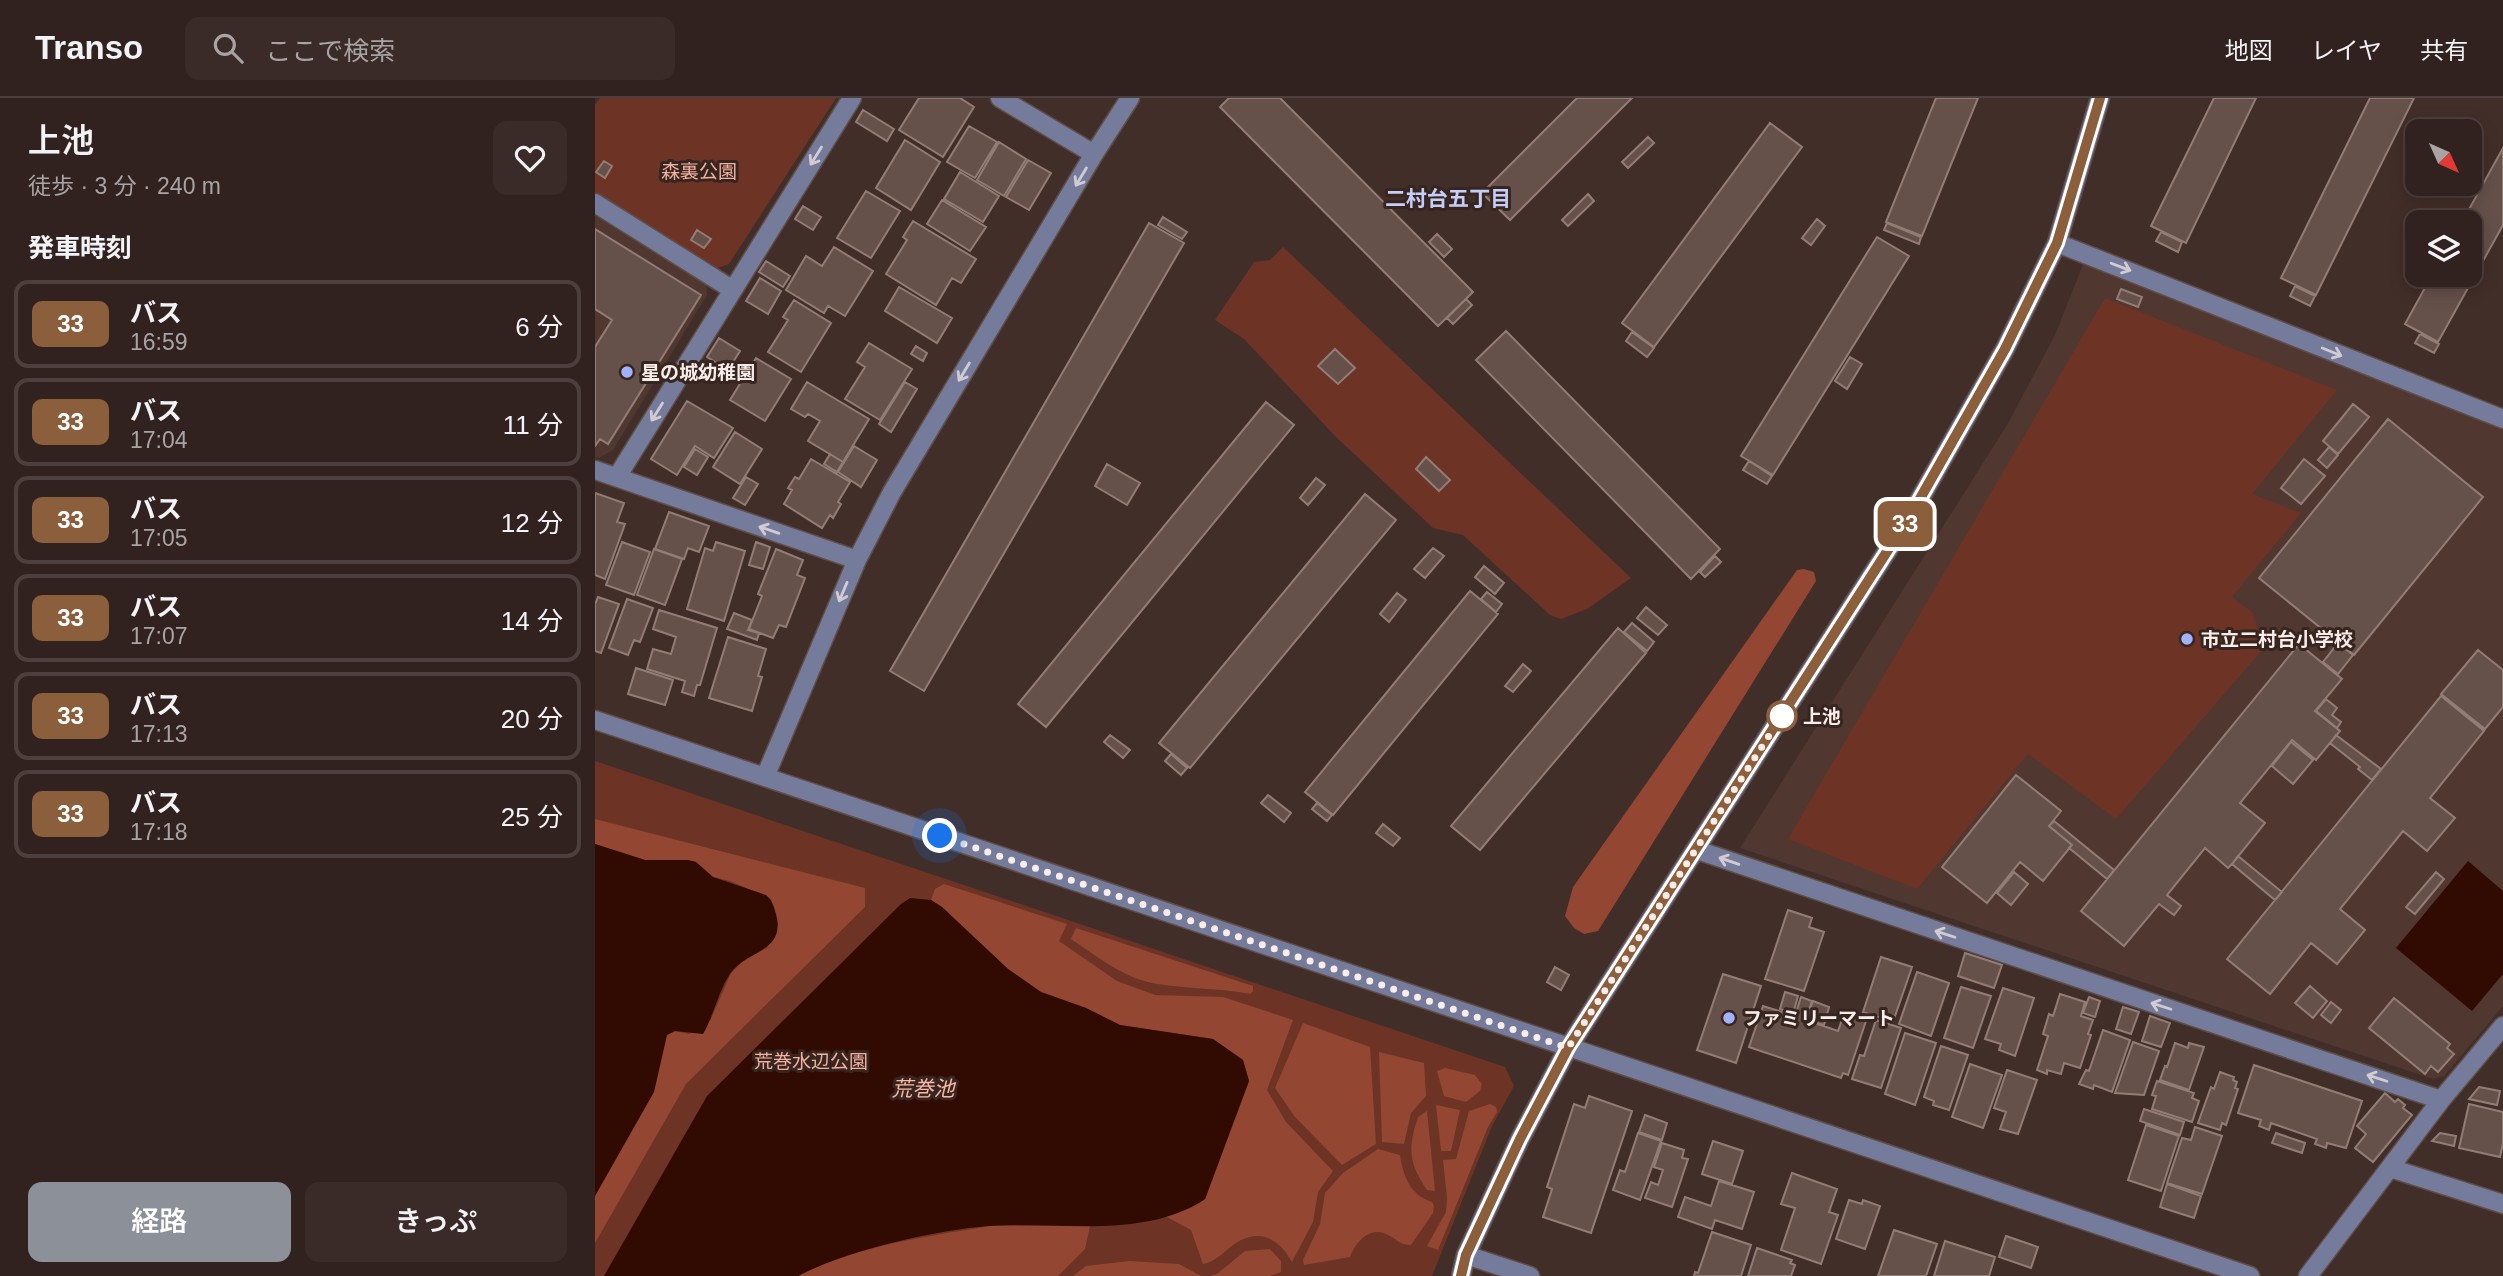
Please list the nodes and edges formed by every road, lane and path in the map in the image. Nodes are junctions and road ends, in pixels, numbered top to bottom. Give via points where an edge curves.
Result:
1 (852, 98) edge
2 (1000, 98) edge
3 (1130, 98) edge
4 (2100, 98) edge
5 (1094, 154) junction
6 (595, 203) edge
7 (2057, 243) junction
8 (733, 290) junction
9 (2503, 419) edge
10 (595, 470) edge
11 (617, 477) junction
12 (857, 560) junction
13 (595, 720) edge
14 (765, 777) junction
15 (1697, 850) junction
16 (2503, 1026) edge
17 (1568, 1048) junction
18 (2441, 1100) junction
19 (2390, 1168) junction
20 (2503, 1204) edge
21 (1466, 1255) junction
22 (1461, 1276) edge
23 (1530, 1276) edge
24 (2250, 1276) edge
25 (2308, 1276) edge

1 -> 8 street
2 - 5 street
3 - 5 street
4 - 7 street
5 -> 12 street via 892,492
6 - 8 street
7 -> 9 street
7 - 15 street via 2005,349 1913,511
8 -> 11 street
10 - 11 street
12 -> 11 street
12 -> 14 street
13 - 14 street
14 - 17 street
15 - 17 street
18 -> 15 street
16 - 18 street
17 - 21 street
17 - 24 street
18 - 19 street
19 - 20 street
19 - 25 street
21 - 22 street
21 - 23 street

